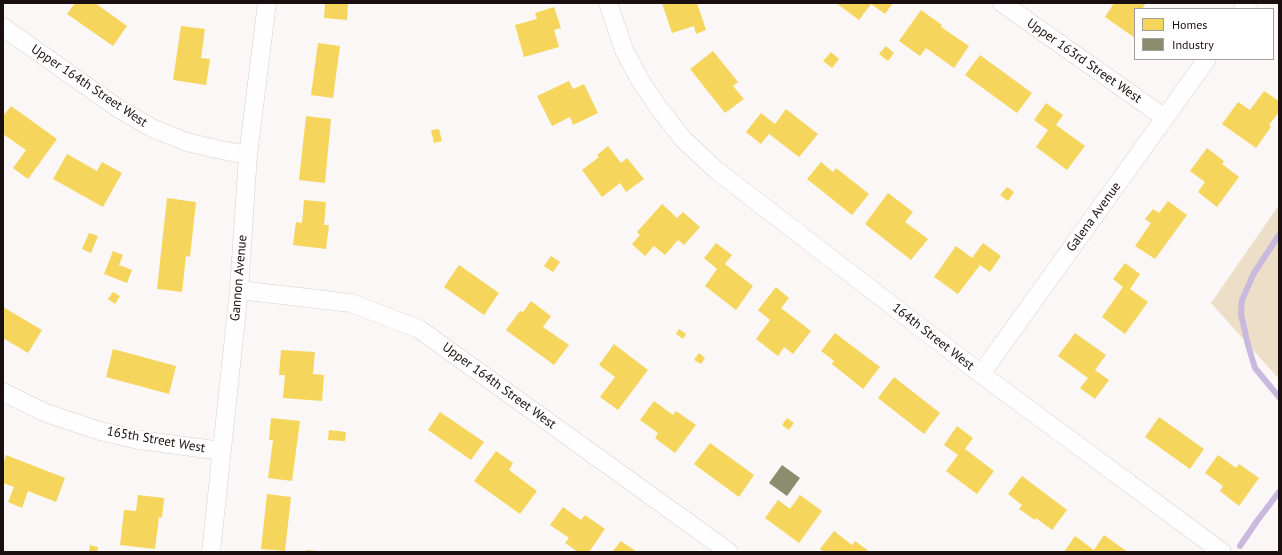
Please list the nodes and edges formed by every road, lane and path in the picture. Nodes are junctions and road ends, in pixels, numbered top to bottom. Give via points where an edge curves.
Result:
1 (266, 3) edge
2 (608, 3) edge
3 (1002, 3) edge
4 (3, 27) edge
5 (1206, 60) edge
6 (1165, 118) junction
7 (248, 155) junction
8 (239, 290) junction
9 (981, 374) junction
10 (3, 392) edge
11 (222, 451) junction
12 (211, 552) edge
13 (729, 552) edge
14 (1222, 552) edge

1 - 7 street, Gannon Avenue
2 - 9 street, 164th Street West via 624,50 640,80 683,139 716,170
3 - 6 street, Upper 163rd Street West
4 - 7 street, Upper 164th Street West via 119,109 154,129 187,142
5 - 6 street, Galena Avenue
6 - 9 street, Galena Avenue
7 - 8 street, Gannon Avenue
8 - 11 street, Gannon Avenue
8 - 13 street, Upper 164th Street West via 351,303 419,329
9 - 14 street, 164th Street West
10 - 11 street, 165th Street West via 46,413 100,431 139,440
11 - 12 street, Gannon Avenue

